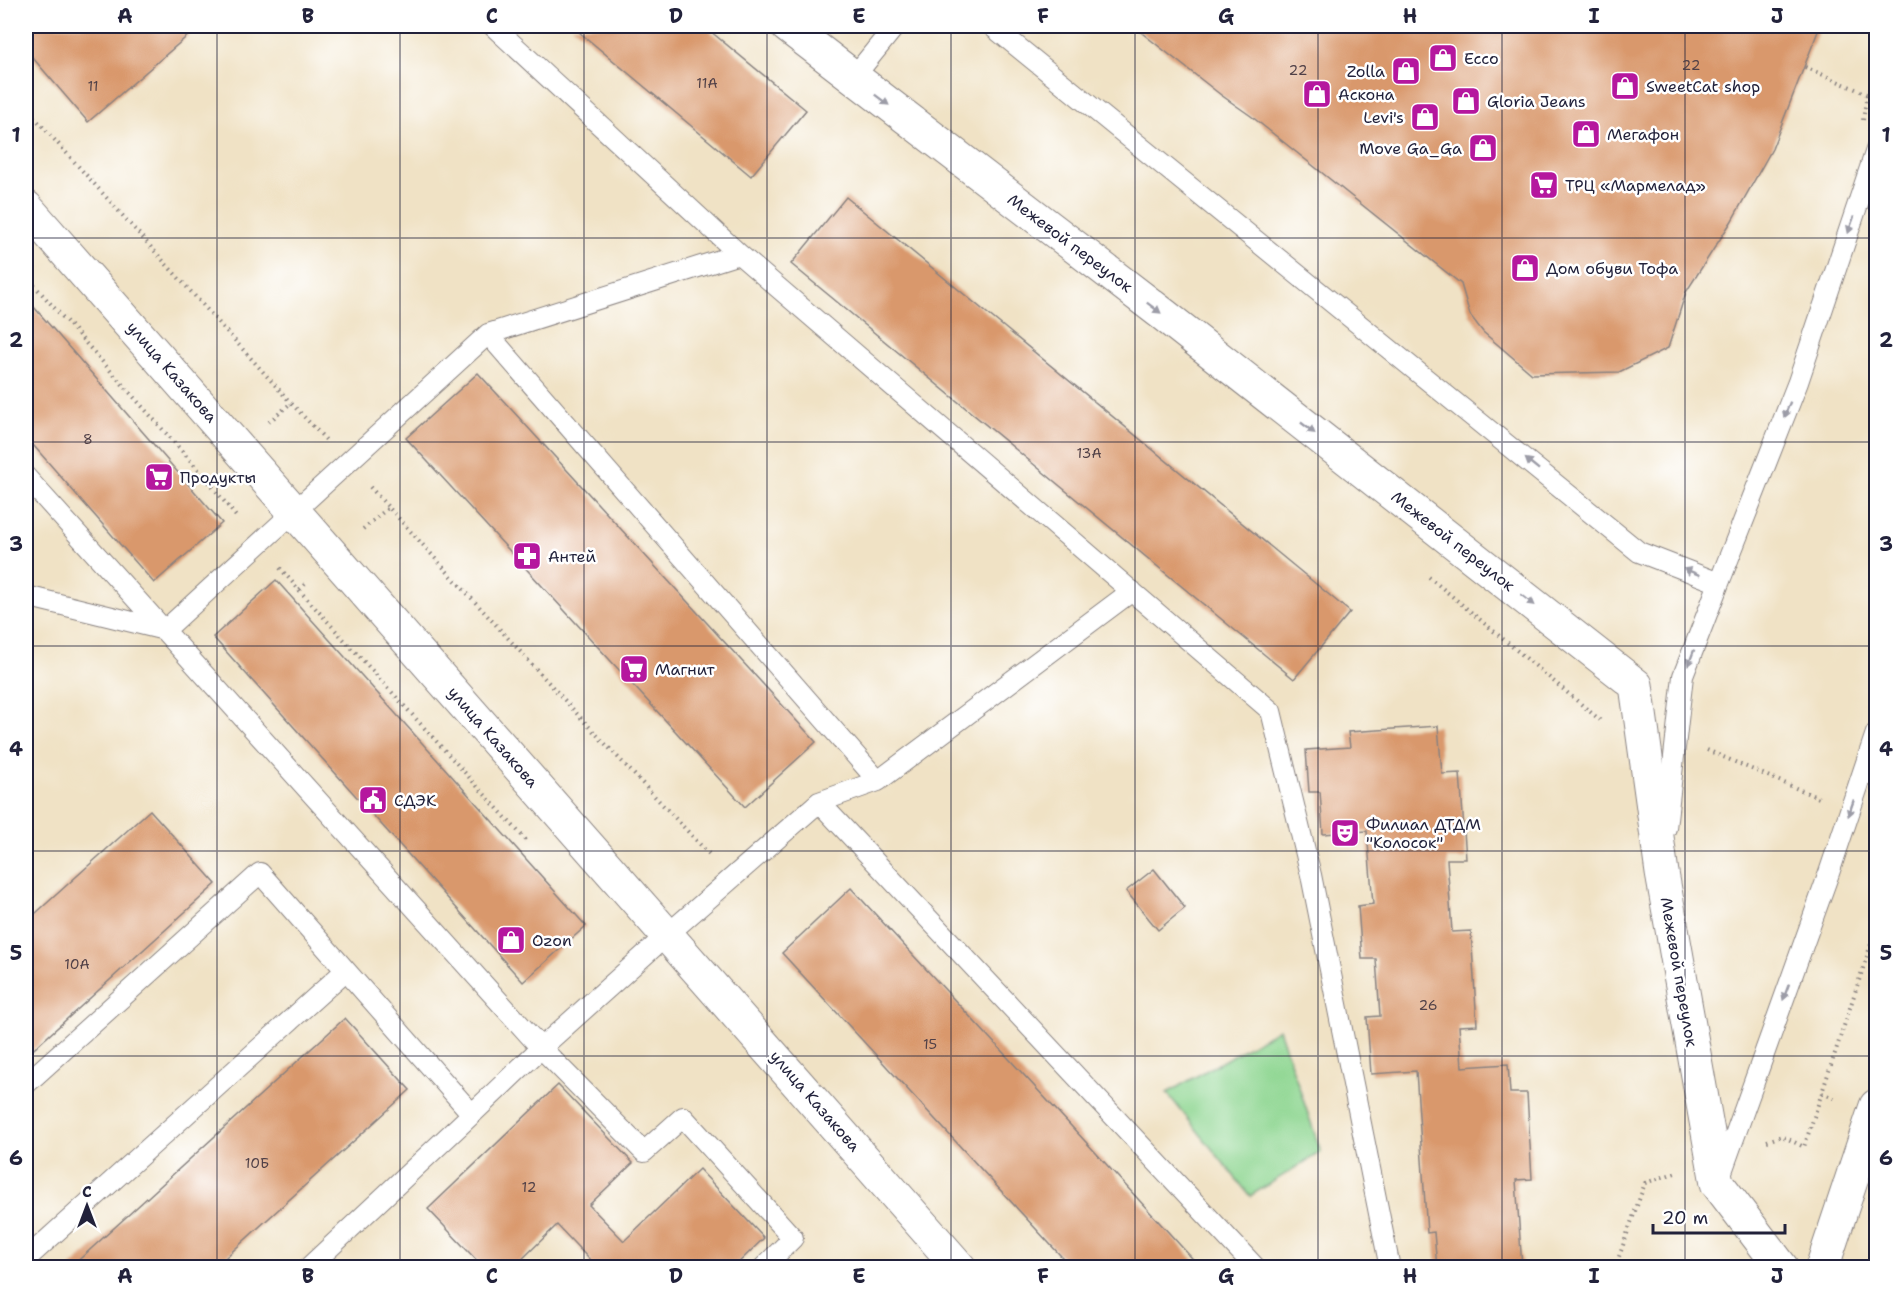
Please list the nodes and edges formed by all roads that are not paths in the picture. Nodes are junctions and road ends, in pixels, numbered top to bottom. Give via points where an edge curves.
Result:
1 (493, 26) edge
2 (787, 26) edge
3 (895, 26) edge
4 (993, 26) edge
5 (853, 78) junction
6 (1876, 150) edge
7 (26, 207) edge
8 (739, 254) junction
9 (488, 334) junction
10 (26, 477) edge
11 (294, 511) junction
12 (1719, 583) junction
13 (1132, 591) junction
14 (26, 596) edge
15 (165, 630) junction
16 (1876, 733) edge
17 (878, 781) junction
18 (819, 802) junction
19 (1662, 873) junction
20 (668, 934) junction
21 (345, 971) junction
22 (542, 1048) junction
23 (26, 1084) edge
24 (1876, 1107) edge
25 (472, 1114) junction
26 (1718, 1183) junction
27 (1876, 1188) edge
28 (1838, 1220) junction
29 (26, 1259) edge
30 (308, 1268) edge
31 (763, 1268) edge
32 (960, 1268) edge
33 (1256, 1268) edge
34 (1389, 1268) edge
35 (1782, 1268) edge
36 (1822, 1268) edge

1 - 8 lane
2 - 5 street, Межевой переулок
3 - 5 lane
12 -> 4 lane via 1639,552
5 -> 19 street, Межевой переулок via 1164,315 1635,685
6 -> 12 lane via 1795,389
7 - 11 street, улица Казакова
8 - 9 lane
8 - 13 lane
9 - 11 lane
9 - 17 lane
10 - 15 lane
11 - 15 lane
11 - 20 street, улица Казакова
12 -> 19 lane via 1683,676
13 - 17 lane
13 - 34 lane via 1271,711 1311,875
14 - 15 lane
15 - 22 lane
16 -> 26 lane
17 - 18 lane
18 - 20 lane
18 - 33 lane
19 - 26 street, Межевой переулок
20 - 22 lane
20 - 32 street, улица Казакова
21 - 23 lane via 260,873
21 - 25 lane
21 - 29 lane
22 - 25 lane
22 - 31 lane via 644,1152 683,1117 793,1238
24 - 28 street
25 - 30 lane
26 - 35 street, Межевой переулок
27 - 28 street
28 - 36 street

